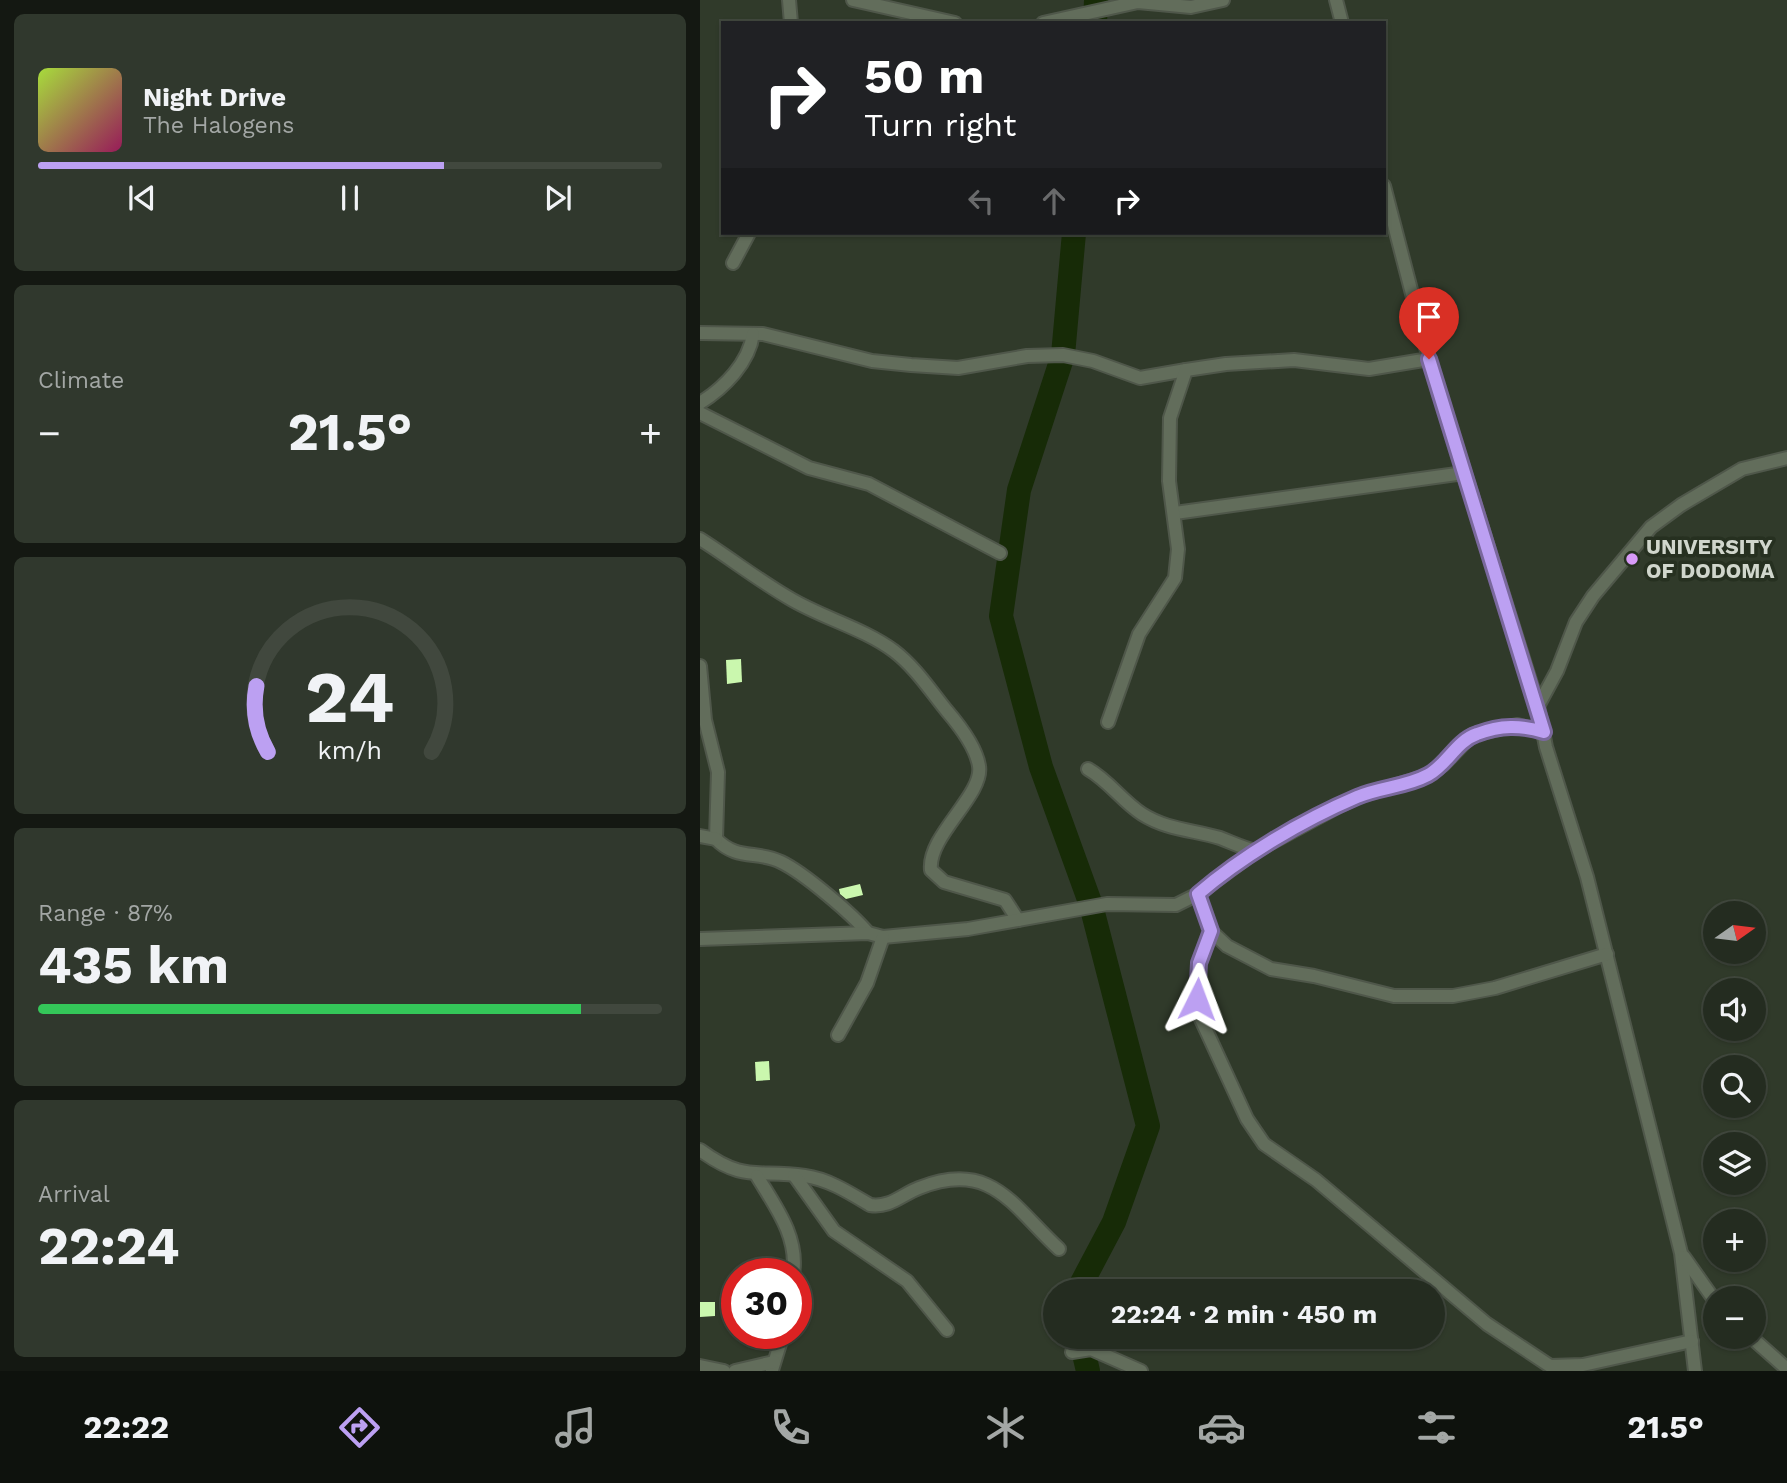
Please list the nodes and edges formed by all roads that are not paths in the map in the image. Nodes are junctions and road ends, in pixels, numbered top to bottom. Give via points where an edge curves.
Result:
1 (789, 0) edge
2 (853, 0) edge
3 (1223, 0) edge
4 (1336, 0) edge
5 (791, 21) edge
6 (946, 21) edge
7 (1052, 21) edge
8 (1341, 21) edge
9 (1386, 194) edge
10 (748, 235) edge
11 (733, 263) dead end
12 (700, 333) edge
13 (753, 334) junction
14 (1429, 359) junction
15 (1186, 370) junction
16 (700, 403) edge
17 (700, 413) edge
18 (1787, 458) edge
19 (1464, 473) junction
20 (1175, 513) junction
21 (700, 539) edge
22 (1000, 553) dead end
23 (700, 666) edge
24 (1538, 706) junction
25 (1108, 723) dead end
26 (1544, 732) junction
27 (1088, 768) dead end
28 (700, 836) edge
29 (716, 839) junction
30 (1256, 851) junction
31 (1198, 894) junction
32 (1018, 920) junction
33 (1211, 931) junction
34 (868, 933) junction
35 (883, 937) junction
36 (700, 939) edge
37 (1606, 954) junction
38 (838, 1035) dead end
39 (700, 1150) edge
40 (794, 1175) junction
41 (757, 1176) junction
42 (1059, 1249) dead end
43 (1682, 1254) junction
44 (794, 1258) edge
45 (1704, 1286) edge
46 (947, 1330) dead end
47 (1692, 1341) junction
48 (778, 1349) edge
49 (1764, 1349) edge
50 (1072, 1352) dead end
51 (700, 1366) edge
52 (773, 1366) edge
53 (1787, 1369) edge
54 (724, 1371) edge
55 (735, 1371) edge
56 (1141, 1371) edge
57 (1695, 1371) edge

1 - 5 street
2 - 6 street
3 - 7 street via 1191,7 1138,2
4 - 8 street
9 - 14 street
10 - 11 street
12 - 13 street
13 - 15 street via 911,365 958,368 1063,355 1140,378
13 - 16 street via 740,366
14 - 15 street via 1369,369 1294,360
14 - 19 street
15 - 20 street via 1170,418 1169,481
17 - 22 street via 809,468 869,484
18 - 24 street via 1742,469 1651,527 1576,622
19 - 20 street
19 - 24 street
20 - 25 street via 1175,578 1139,634
21 - 32 street via 790,599 873,639 912,667 954,719 979,764 975,788 940,841 931,870 944,882 1004,900
23 - 29 street via 705,720 718,772
24 - 26 street
26 - 30 street via 1517,725 1472,735 1427,776 1360,796
26 - 37 street
27 - 30 street via 1144,815 1183,832 1220,838
28 - 29 street
29 - 34 street via 736,853 772,858 787,866 853,915
30 - 31 street
31 - 32 street via 1175,905 1099,905
31 - 33 street
32 - 35 street
33 - 37 street via 1227,946 1271,970 1394,996 1453,996 1495,988
33 - 47 street via 1199,963 1200,1017 1241,1107 1264,1144 1316,1180 1487,1324 1550,1366 1583,1365
34 - 35 street
34 - 36 street
35 - 38 street via 867,983
37 - 43 street
39 - 41 street via 721,1165
40 - 41 street
40 - 42 street via 822,1180 878,1207 924,1186 972,1179 1007,1195
40 - 46 street via 834,1231 907,1281
41 - 44 street via 790,1236
43 - 45 street
43 - 47 street
47 - 57 street
48 - 52 street
49 - 53 street
50 - 56 street via 1086,1349
51 - 54 street
52 - 55 street

